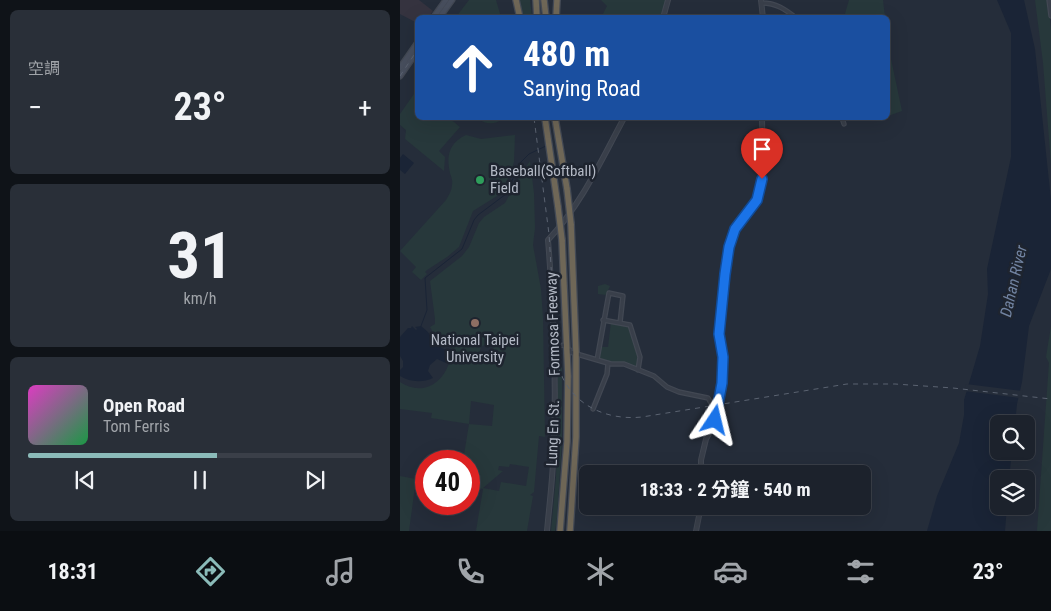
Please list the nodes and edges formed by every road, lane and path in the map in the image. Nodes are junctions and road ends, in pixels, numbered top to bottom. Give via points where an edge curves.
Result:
1 (446, 0) edge
2 (452, 0) edge
3 (536, 0) edge
4 (544, 0) edge
5 (557, 0) edge
6 (668, 0) edge
7 (1049, 0) edge
8 (516, 2) edge
9 (761, 2) edge
10 (435, 15) edge
11 (441, 15) edge
12 (519, 15) edge
13 (537, 15) edge
14 (546, 15) edge
15 (556, 15) edge
16 (664, 15) edge
17 (763, 15) edge
18 (792, 15) edge
19 (1051, 16) edge
20 (415, 46) edge
21 (415, 54) edge
22 (400, 68) edge
23 (400, 76) edge
24 (545, 120) edge
25 (556, 120) edge
26 (623, 120) edge
27 (762, 120) edge
28 (843, 120) edge
29 (844, 124) dead end
30 (603, 320) junction
31 (620, 323) junction
32 (567, 345) junction
33 (554, 346) junction
34 (576, 354) junction
35 (597, 360) junction
36 (608, 363) junction
37 (638, 370) junction
38 (593, 409) dead end
39 (716, 413) junction
40 (701, 465) edge
41 (700, 515) edge
42 (547, 531) edge
43 (560, 531) edge
44 (570, 531) edge
45 (696, 531) edge

1 - 10 main road
2 - 11 main road
3 - 13 highway
4 - 14 highway
5 - 15 highway
6 - 16 street
7 - 19 street
8 - 12 highway
9 - 17 street
9 - 18 street via 778,5
20 - 22 main road
21 - 23 main road
24 - 32 highway, Formosa Freeway, bridge via 562,240
25 - 34 highway, Formosa Freeway, bridge via 571,224
26 - 33 street, Lung En St. via 578,202 548,240
27 - 39 street via 763,172 759,195 735,229 729,247 719,334 723,357 722,383
28 - 29 street
30 - 31 street
30 - 31 street via 609,293 623,296
30 - 35 street
31 - 37 street via 630,326 640,357
32 - 33 street
32 - 34 street via 570,352
32 - 43 highway, Formosa Freeway via 567,442
33 - 42 street, Lung En St. via 553,462
34 - 35 street
34 - 44 highway, Formosa Freeway via 576,437
35 - 36 street
36 - 37 street via 624,364
36 - 38 street
37 - 39 street via 679,392 708,398
39 - 40 street
41 - 45 street

